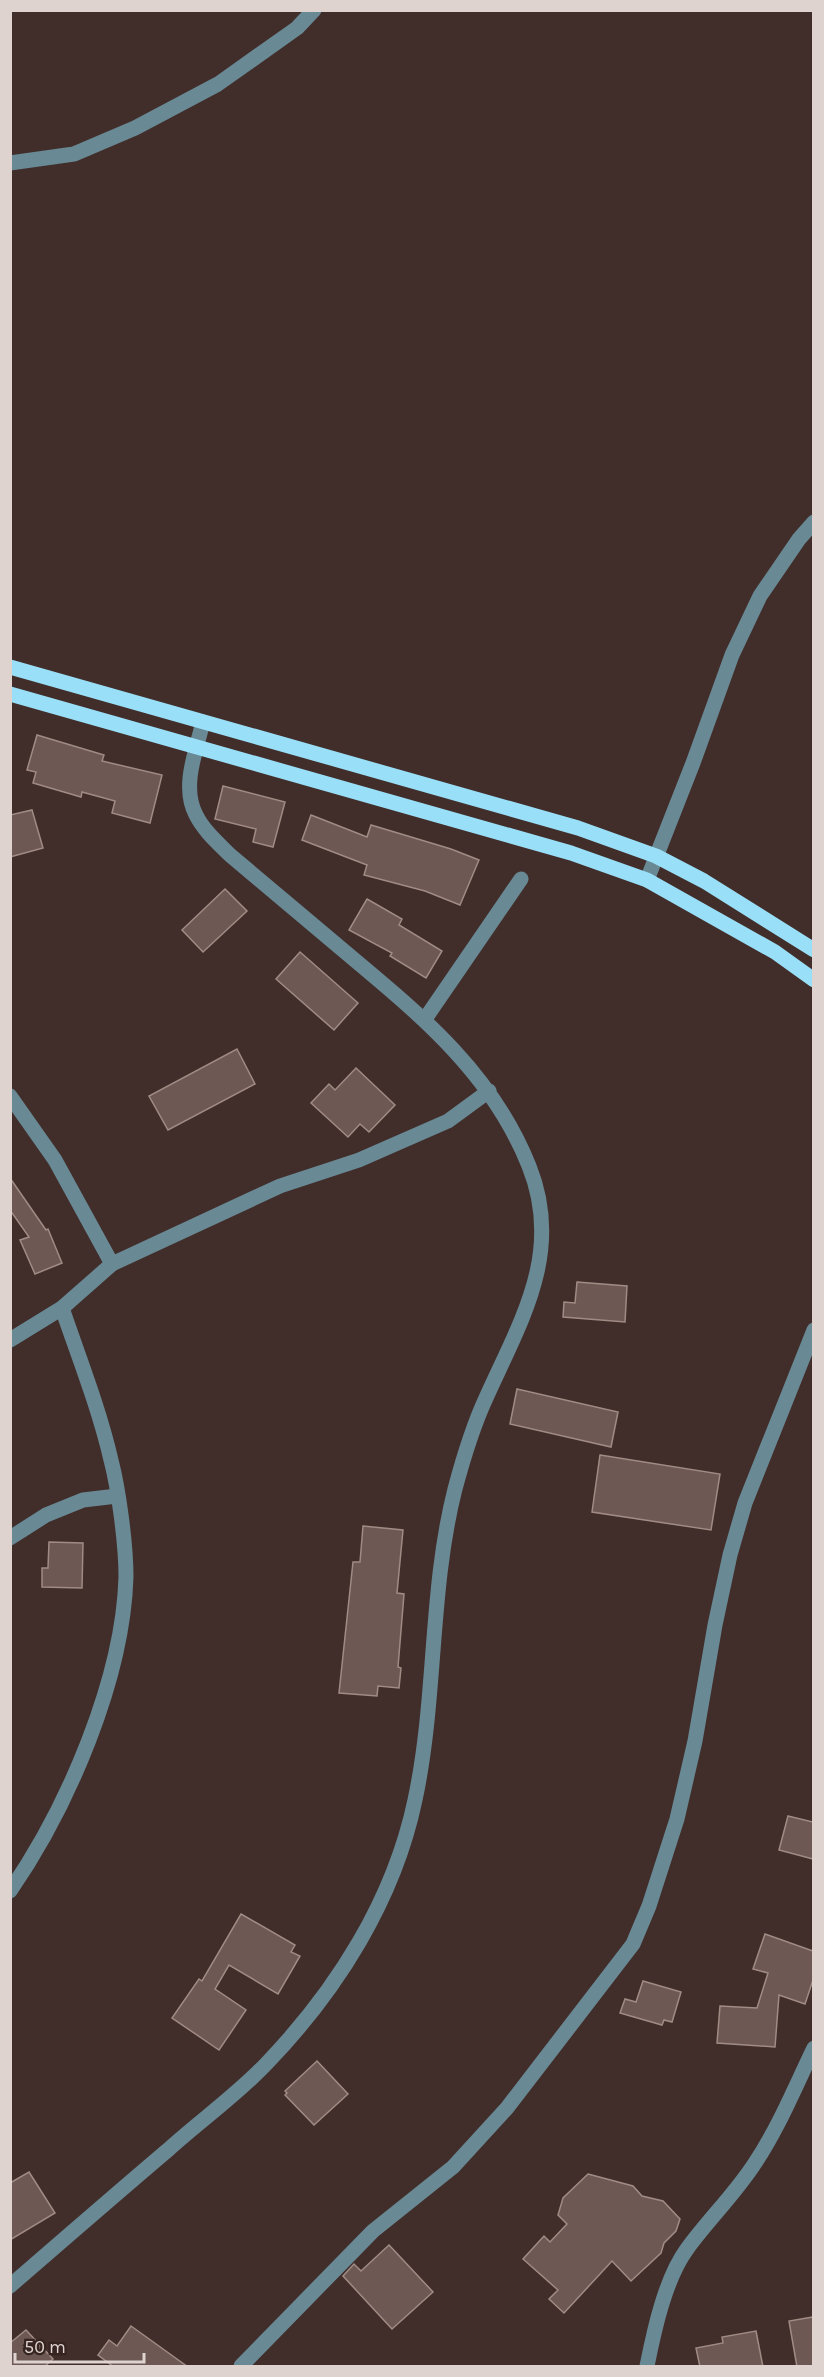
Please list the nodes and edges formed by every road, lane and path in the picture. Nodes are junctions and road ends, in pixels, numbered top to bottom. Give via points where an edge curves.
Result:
1 (314, 10) edge
2 (10, 163) edge
3 (813, 522) edge
4 (10, 668) edge
5 (10, 694) edge
6 (203, 722) junction
7 (197, 747) junction
8 (656, 856) junction
9 (521, 879) dead end
10 (647, 880) junction
11 (813, 950) edge
12 (813, 980) edge
13 (425, 1019) junction
14 (489, 1091) junction
15 (10, 1096) edge
16 (111, 1264) junction
17 (63, 1308) junction
18 (813, 1330) edge
19 (10, 1340) edge
20 (117, 1496) junction
21 (10, 1538) edge
22 (10, 1891) edge
23 (813, 2048) edge
24 (10, 2286) edge
25 (241, 2367) edge
26 (647, 2367) edge

1 - 2 street via 297,28 218,84 135,128 74,154
3 - 8 street via 760,596 732,655
4 - 6 main road
5 - 7 main road
6 - 7 street
6 - 8 main road via 578,828
7 - 10 main road via 571,853
7 - 13 street via 190,792 195,814 205,829 230,855
8 - 10 street
8 - 11 main road via 704,881
9 - 13 street
10 - 12 main road via 775,952
13 - 14 street
14 - 16 street via 448,1121 359,1160 280,1186
14 - 24 street via 531,1170 539,1200 538,1274 523,1320 483,1403 455,1488 438,1577 424,1746 401,1855 381,1903 338,1976 266,2065
15 - 16 street via 55,1160
16 - 17 street
17 - 19 street
17 - 20 street via 101,1419
18 - 25 street via 745,1503 730,1555 677,1819 633,1944 507,2108 453,2167 374,2231
20 - 21 street via 83,1500 46,1515
20 - 22 street via 126,1577 114,1657 100,1710 79,1765
23 - 26 street via 777,2126 754,2164 685,2252 666,2293

